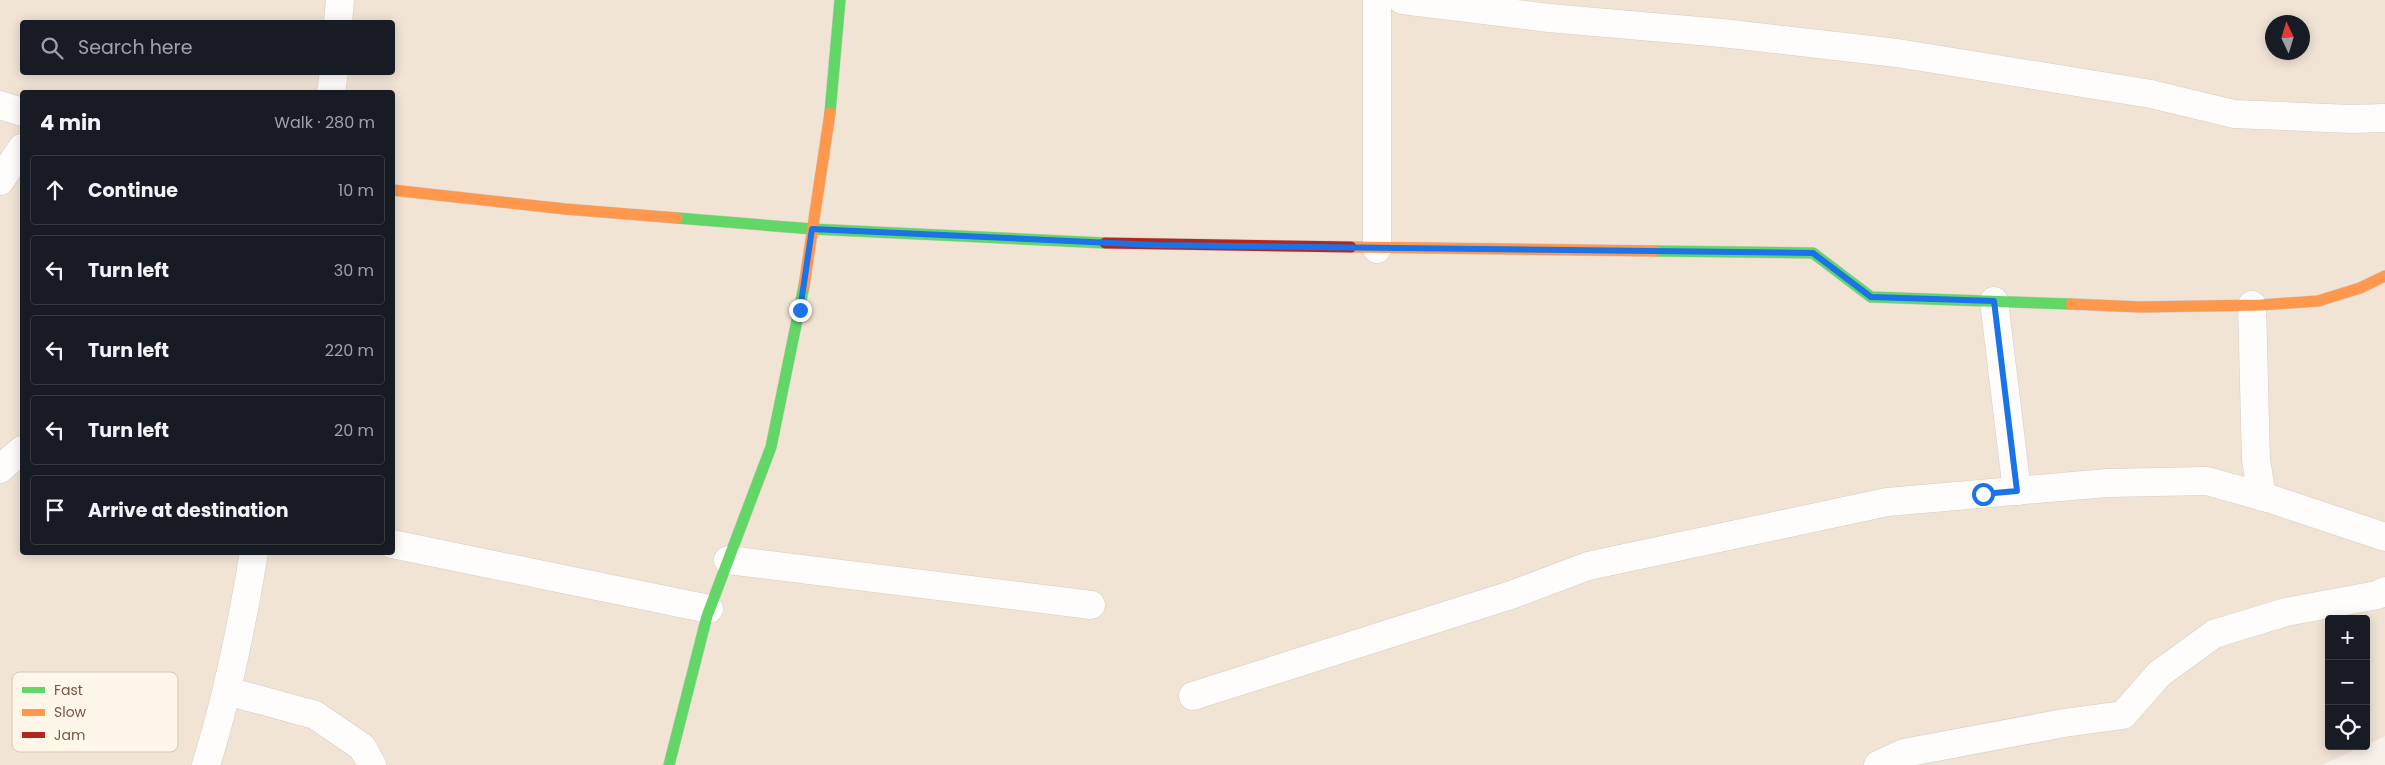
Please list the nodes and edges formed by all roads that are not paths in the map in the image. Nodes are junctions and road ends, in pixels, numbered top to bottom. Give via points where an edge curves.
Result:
1 (340, 0) edge
2 (840, 0) edge
3 (1377, 0) edge
4 (1402, 0) edge
5 (338, 20) edge
6 (334, 75) edge
7 (331, 90) edge
8 (0, 105) edge
9 (20, 111) edge
10 (2385, 118) edge
11 (20, 151) edge
12 (0, 181) edge
13 (395, 190) edge
14 (812, 229) junction
15 (1377, 248) junction
16 (2385, 276) edge
17 (1994, 301) junction
18 (2252, 305) junction
19 (20, 452) edge
20 (0, 469) edge
21 (2017, 491) junction
22 (2262, 497) junction
23 (2385, 537) edge
24 (395, 545) edge
25 (254, 555) edge
26 (728, 560) junction
27 (2385, 591) edge
28 (1091, 606) dead end
29 (709, 609) junction
30 (227, 691) junction
31 (1193, 696) dead end
32 (206, 765) edge
33 (372, 765) edge
34 (669, 765) edge
35 (1878, 765) edge

1 - 5 street
2 - 14 street via 832,101
3 - 15 street
4 - 10 street via 1549,18 1897,52 2151,94 2234,114
6 - 7 street
8 - 9 street
11 - 12 street
13 - 14 street via 565,209
14 - 15 street via 1155,245
14 - 26 street via 800,310 771,448
15 - 17 street via 1813,253 1871,297
16 - 18 street via 2360,288 2318,301
17 - 18 street via 2141,307
17 - 21 street
18 - 22 street via 2256,460
19 - 20 street
21 - 22 street via 2107,483 2207,481
21 - 31 street via 1887,502 1588,566 1511,595
22 - 23 street
24 - 29 street
25 - 30 street via 241,634
26 - 28 street
26 - 29 street
27 - 35 street via 2286,612 2214,634 2159,674 2123,715 1904,753
29 - 34 street
30 - 32 street
30 - 33 street via 315,714 362,747

